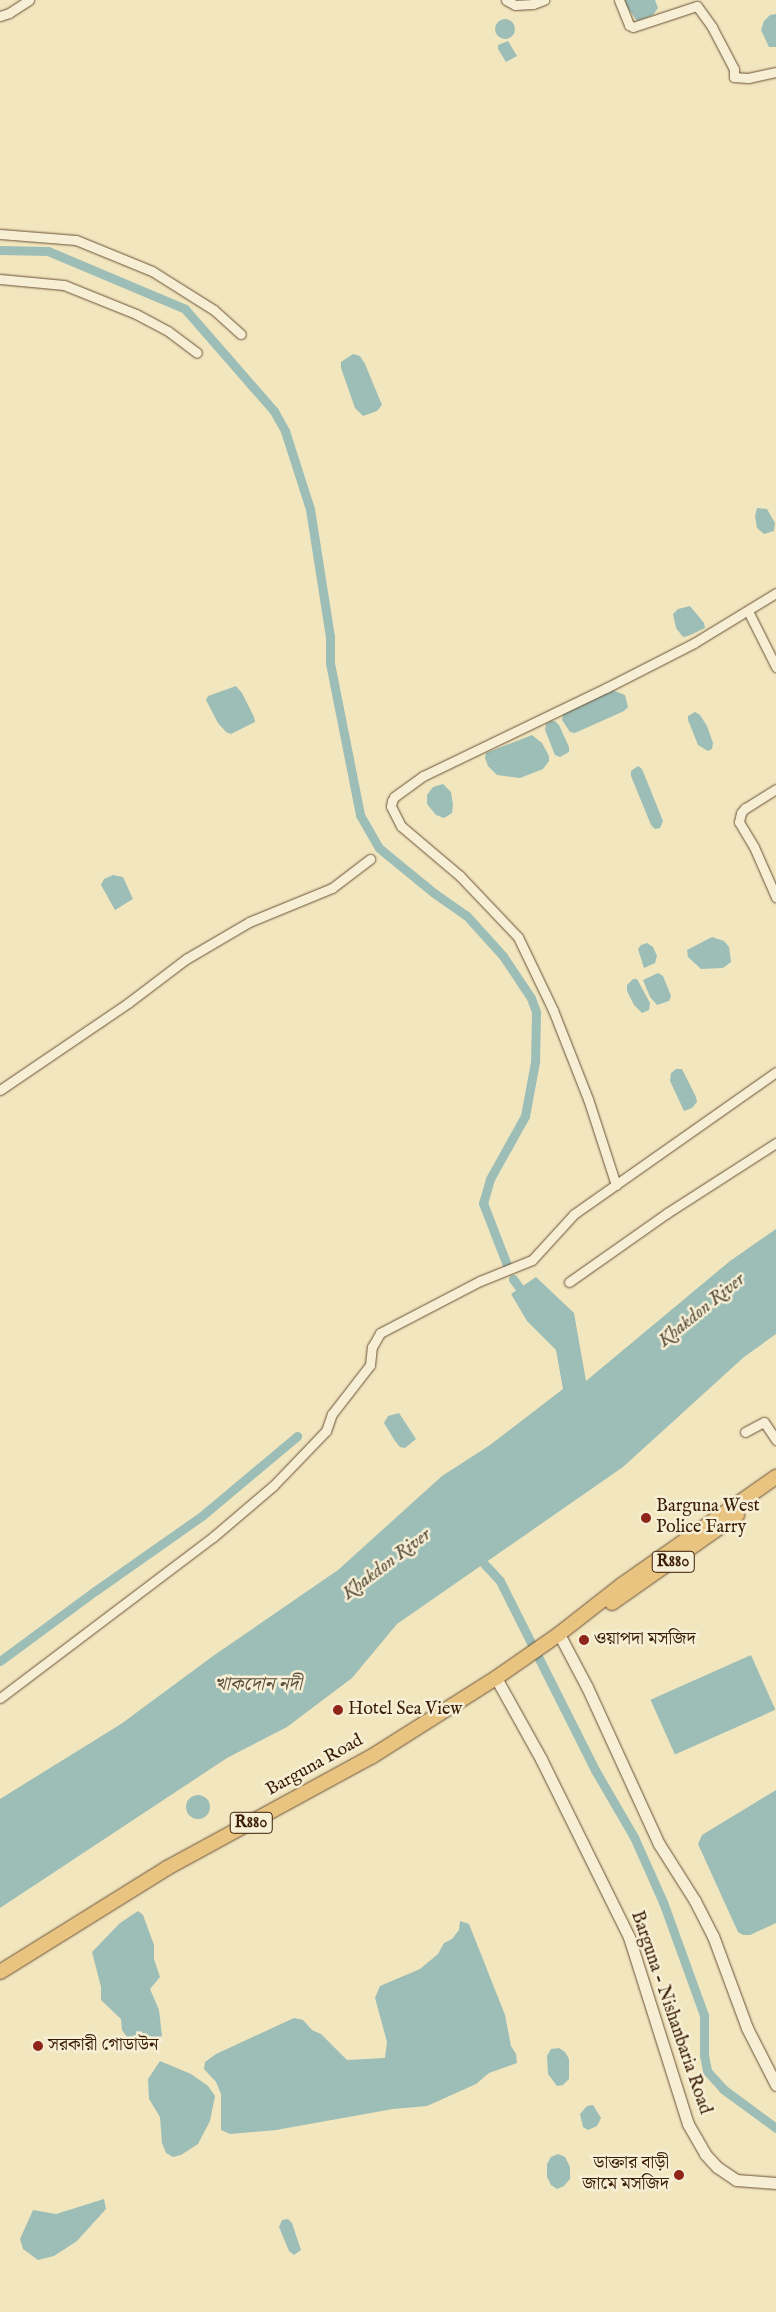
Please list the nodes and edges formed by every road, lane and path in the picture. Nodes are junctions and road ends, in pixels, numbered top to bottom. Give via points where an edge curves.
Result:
1 (29, 0) edge
2 (506, 0) edge
3 (544, 0) edge
4 (619, 0) edge
5 (0, 16) edge
6 (776, 72) edge
7 (0, 234) edge
8 (0, 279) edge
9 (242, 334) dead end
10 (197, 353) dead end
11 (776, 593) edge
12 (748, 611) junction
13 (776, 667) edge
14 (776, 790) edge
15 (370, 859) dead end
16 (776, 897) edge
17 (776, 1072) edge
18 (0, 1090) edge
19 (776, 1143) edge
20 (616, 1185) junction
21 (569, 1282) dead end
22 (746, 1432) dead end
23 (776, 1440) edge
24 (776, 1477) edge
25 (776, 1488) edge
26 (562, 1631) junction
27 (499, 1676) junction
28 (0, 1698) edge
29 (0, 1972) edge
30 (776, 2085) edge
31 (776, 2184) edge

1 - 5 street
2 - 3 street via 515,5
4 - 6 street via 629,25 633,27 696,6 712,27 734,69 734,77 748,78
7 - 9 street via 76,240 152,271 214,310
8 - 10 street via 64,285 136,314 168,331
11 - 12 street
12 - 13 street
12 - 20 street via 694,644 423,776 392,801 391,806 401,826 460,876 518,937 553,1010 588,1098
14 - 16 street via 745,808 739,822
15 - 18 street via 332,888 242,925 186,959 128,1003
17 - 20 street
19 - 21 street via 667,1213
20 - 28 street via 574,1214 532,1260 480,1281 380,1333 372,1346 370,1365 332,1414 326,1431 273,1486 205,1543
22 - 23 street via 764,1422
24 - 26 main road, Barguna Road / R880 via 622,1584
25 - 26 main road, Barguna Road / R880 via 596,1615
26 - 27 main road, Barguna Road / R880
26 - 30 street via 659,1844 713,1936 747,2028
27 - 29 main road, Barguna Road / R880 via 371,1758 167,1868
27 - 31 street, Barguna - Nishanbaria Road via 629,1937 688,2124 705,2154 736,2180

